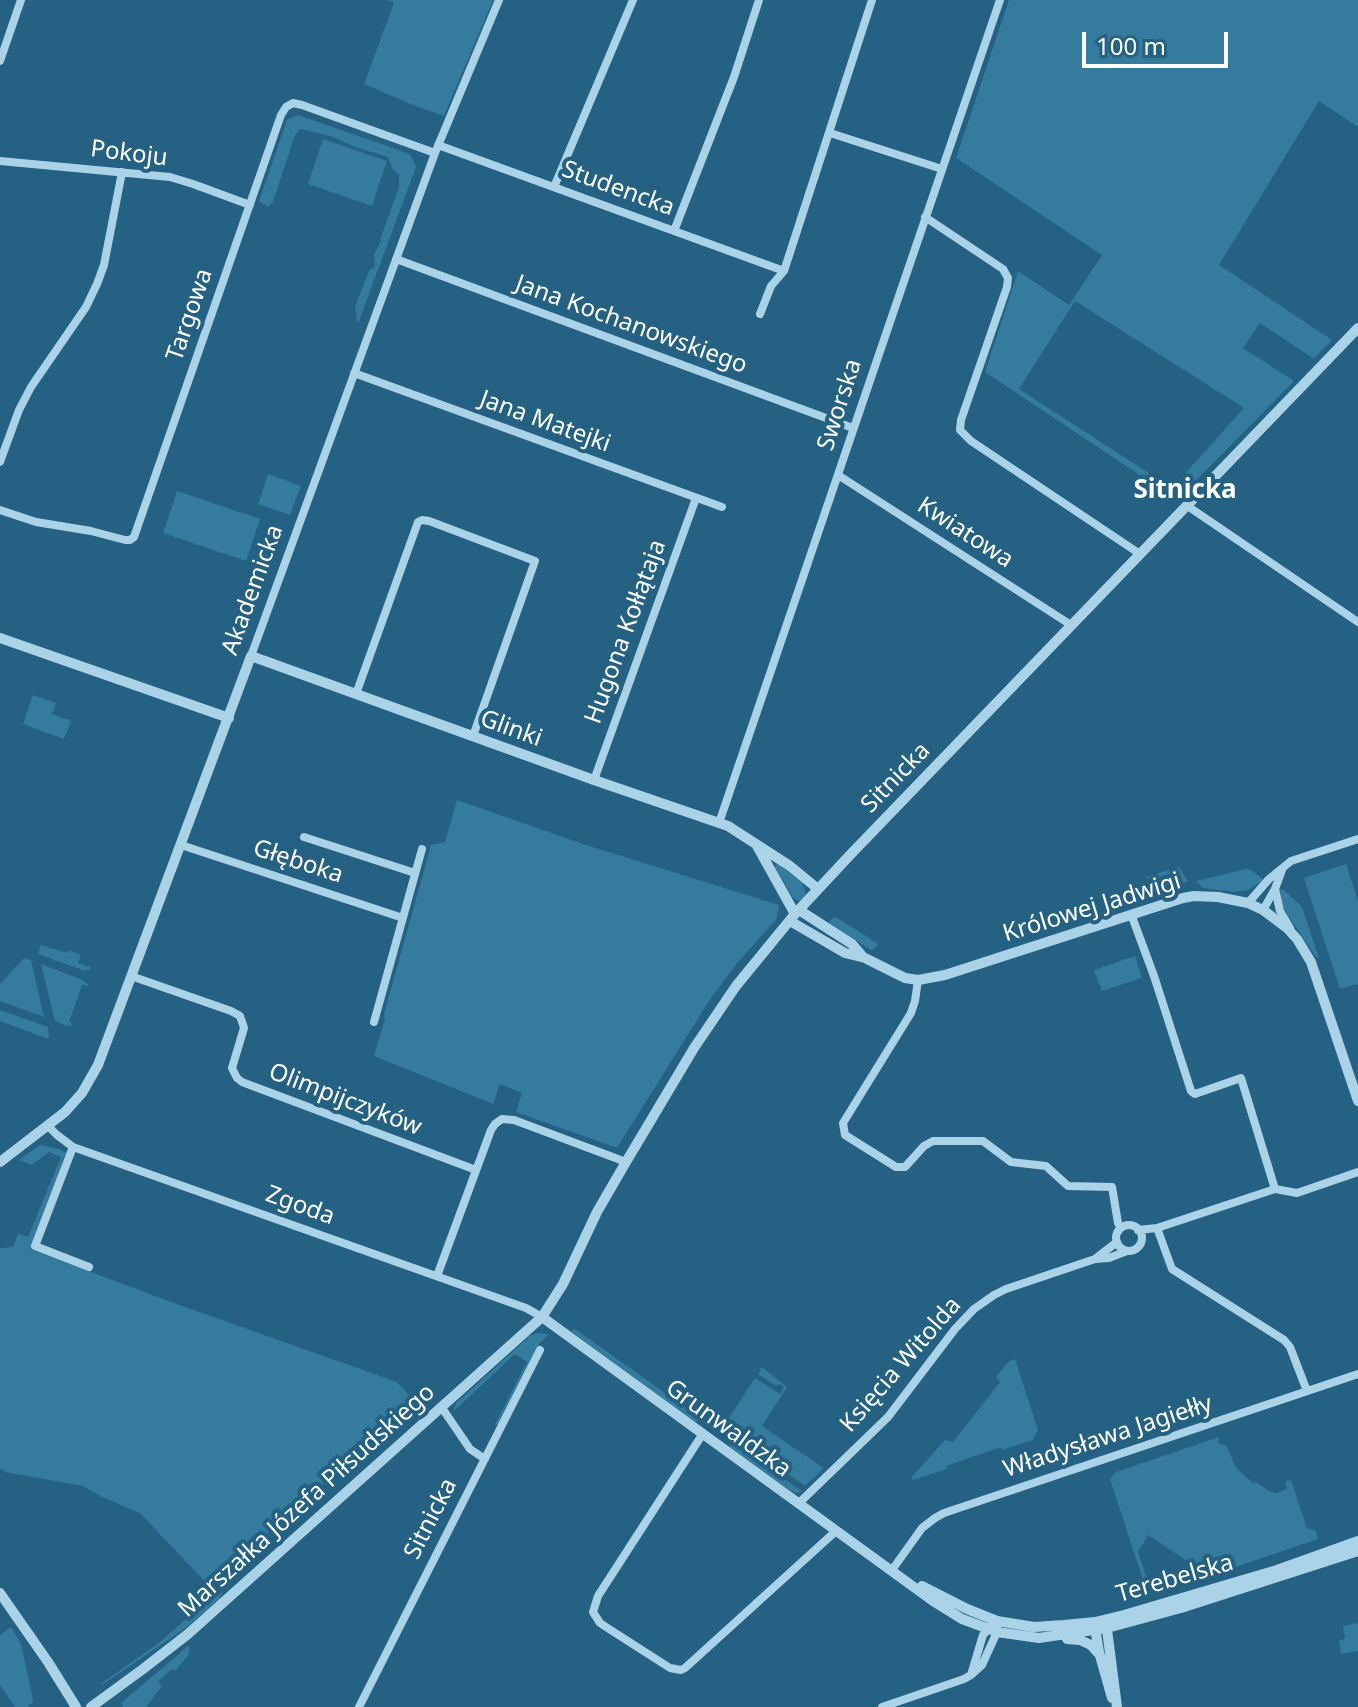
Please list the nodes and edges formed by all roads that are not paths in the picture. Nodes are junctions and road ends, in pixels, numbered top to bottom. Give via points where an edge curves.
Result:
1 (21, 0) edge
2 (499, 0) edge
3 (633, 0) edge
4 (759, 0) edge
5 (872, 0) edge
6 (1000, 0) edge
7 (0, 61) edge
8 (289, 104) joint
9 (830, 133) junction
10 (437, 149) junction
11 (0, 161) edge
12 (942, 169) junction
13 (122, 172) junction
14 (554, 187) junction
15 (250, 205) junction
16 (925, 217) junction
17 (674, 231) junction
18 (396, 259) junction
19 (784, 271) junction
20 (760, 314) dead end
21 (1357, 331) edge
22 (354, 373) junction
23 (853, 428) junction
24 (0, 462) edge
25 (838, 475) junction
26 (696, 498) junction
27 (1186, 505) junction
28 (722, 507) dead end
29 (0, 510) edge
30 (1140, 554) junction
31 (1358, 622) edge
32 (1071, 625) junction
33 (0, 638) edge
34 (251, 656) junction
35 (356, 694) junction
36 (229, 718) junction
37 (473, 736) junction
38 (594, 780) junction
39 (719, 823) junction
40 (304, 837) dead end
41 (1358, 839) edge
42 (755, 842) junction
43 (181, 845) junction
44 (422, 849) dead end
45 (1282, 870) junction
46 (415, 873) junction
47 (818, 889) junction
48 (1275, 889) junction
49 (1248, 903) junction
50 (1263, 910) junction
51 (1131, 914) junction
52 (795, 915) junction
53 (403, 918) junction
54 (1297, 939) junction
55 (131, 976) junction
56 (918, 980) junction
57 (374, 1022) dead end
58 (1358, 1101) edge
59 (48, 1126) junction
60 (73, 1147) junction
61 (0, 1162) edge
62 (626, 1162) junction
63 (476, 1170) junction
64 (1358, 1172) edge
65 (1275, 1189) junction
66 (1121, 1228) junction
67 (1157, 1228) junction
68 (1138, 1230) junction
69 (1141, 1240) junction
70 (1117, 1242) junction
71 (1127, 1251) junction
72 (1095, 1259) junction
73 (89, 1267) dead end
74 (437, 1276) junction
75 (542, 1317) junction
76 (540, 1350) dead end
77 (1358, 1374) edge
78 (1307, 1391) junction
79 (442, 1408) junction
80 (702, 1435) junction
81 (485, 1459) junction
82 (798, 1504) junction
83 (836, 1531) junction
84 (1358, 1541) edge
85 (1358, 1551) edge
86 (892, 1570) junction
87 (0, 1593) edge
88 (962, 1619) junction
89 (1101, 1625) junction
90 (994, 1627) junction
91 (1053, 1637) junction
92 (979, 1645) junction
93 (1099, 1654) junction
94 (971, 1675) junction
95 (903, 1704) edge
96 (76, 1707) edge
97 (91, 1707) edge
98 (359, 1707) edge
99 (882, 1707) edge
100 (1116, 1707) edge

1 - 7 street
2 - 10 street, Akademicka
3 - 14 street
4 - 17 street
5 - 9 street
6 - 12 street, Sworska
8 - 10 street, Studencka
8 - 15 street, Targowa
9 - 12 street
9 - 19 street
10 - 14 street, Studencka
10 - 18 street, Akademicka
11 - 13 street, Pokoju
12 - 16 street, Sworska
13 - 15 street, Pokoju via 170,177
13 - 24 street via 97,284 31,387
14 - 17 street, Studencka
15 - 29 street, Targowa via 134,537 36,522
16 - 23 street, Sworska
16 - 30 street via 1003,269 1008,278 960,430
17 - 19 street, Studencka
18 - 22 street, Akademicka
18 - 23 street, Jana Kochanowskiego
19 - 20 street via 771,286
21 - 27 street, Sitnicka
22 - 26 street, Jana Matejki
22 - 34 street, Akademicka
23 - 25 street, Sworska
25 - 32 street, Kwiatowa
25 - 39 street, Sworska
26 - 28 street, Jana Matejki
26 - 38 street, Hugona Kołłątaja
27 - 30 street, Sitnicka
27 - 31 street
30 - 32 street, Sitnicka
32 - 47 street, Sitnicka
33 - 36 street
34 - 35 street, Glinki
34 - 36 street, Akademicka
35 - 37 street, Glinki
35 - 37 street via 418,522 429,521 535,561
36 - 43 street, Akademicka
37 - 38 street, Glinki
38 - 39 street, Glinki
39 - 42 street, Glinki
40 - 46 street, Głęboka
41 - 45 street via 1295,859
42 - 47 street, Glinki
42 - 52 street
43 - 53 street, Głęboka
43 - 55 street, Akademicka
44 - 46 street
45 - 48 street
45 - 49 street
46 - 53 street
47 - 52 street, Sitnicka
48 - 50 street
48 - 54 street via 1280,911
49 - 50 street, Królowej Jadwigi
49 - 51 street, Królowej Jadwigi via 1194,896
50 - 54 street, Królowej Jadwigi
51 - 56 street, Królowej Jadwigi
51 - 65 street via 1191,1091 1241,1078
52 - 56 street via 845,953
52 - 62 street, Sitnicka via 715,1016
53 - 57 street
54 - 58 street, Królowej Jadwigi via 1311,962
55 - 59 street, Akademicka via 88,1084
55 - 63 street, Olimpijczyków via 240,1016 244,1028 232,1068 242,1082
56 - 66 street via 911,1013 843,1123 845,1135 896,1167 905,1167 933,1141 987,1142 1011,1162 1046,1166 1068,1186 1112,1187
59 - 60 street, Zgoda
59 - 61 street, Akademicka
60 - 73 street via 35,1246
60 - 74 street, Zgoda
62 - 63 street via 502,1119 491,1130
62 - 75 street, Sitnicka
63 - 74 street
64 - 65 street via 1297,1193
65 - 67 street
66 - 68 street
66 - 70 street
67 - 68 street
67 - 69 street
67 - 78 street via 1172,1269 1284,1340
68 - 69 street
69 - 71 street
70 - 71 street
70 - 72 street, Księcia Witolda
71 - 72 street, Księcia Witolda
72 - 82 street, Księcia Witolda via 1006,1289 974,1309 888,1417
74 - 75 street, Zgoda
75 - 79 street, Marszałka Józefa Piłsudskiego
75 - 80 street, Grunwaldzka
76 - 81 street, Sitnicka
77 - 78 street, Władysława Jagiełły
78 - 86 street, Władysława Jagiełły via 944,1513 922,1528
79 - 81 street via 470,1449
79 - 97 street, Marszałka Józefa Piłsudskiego via 188,1634
80 - 82 street, Grunwaldzka
80 - 83 street via 598,1596 593,1612 600,1623 681,1670
81 - 98 street, Sitnicka
82 - 83 street, Grunwaldzka
83 - 86 street, Grunwaldzka
84 - 89 street, Terebelska
85 - 89 street, Terebelska via 1181,1608
86 - 88 street, Terebelska
86 - 90 street, Terebelska
87 - 96 street
88 - 90 street, Terebelska
88 - 92 street, Terebelska
89 - 90 street, Terebelska
89 - 91 street, Terebelska
89 - 93 street
89 - 100 street
90 - 91 street, Terebelska via 1029,1637
90 - 92 street
90 - 94 street via 982,1665
91 - 93 street, Terebelska via 1080,1640
92 - 94 street
93 - 100 street
94 - 95 street
95 - 99 street

